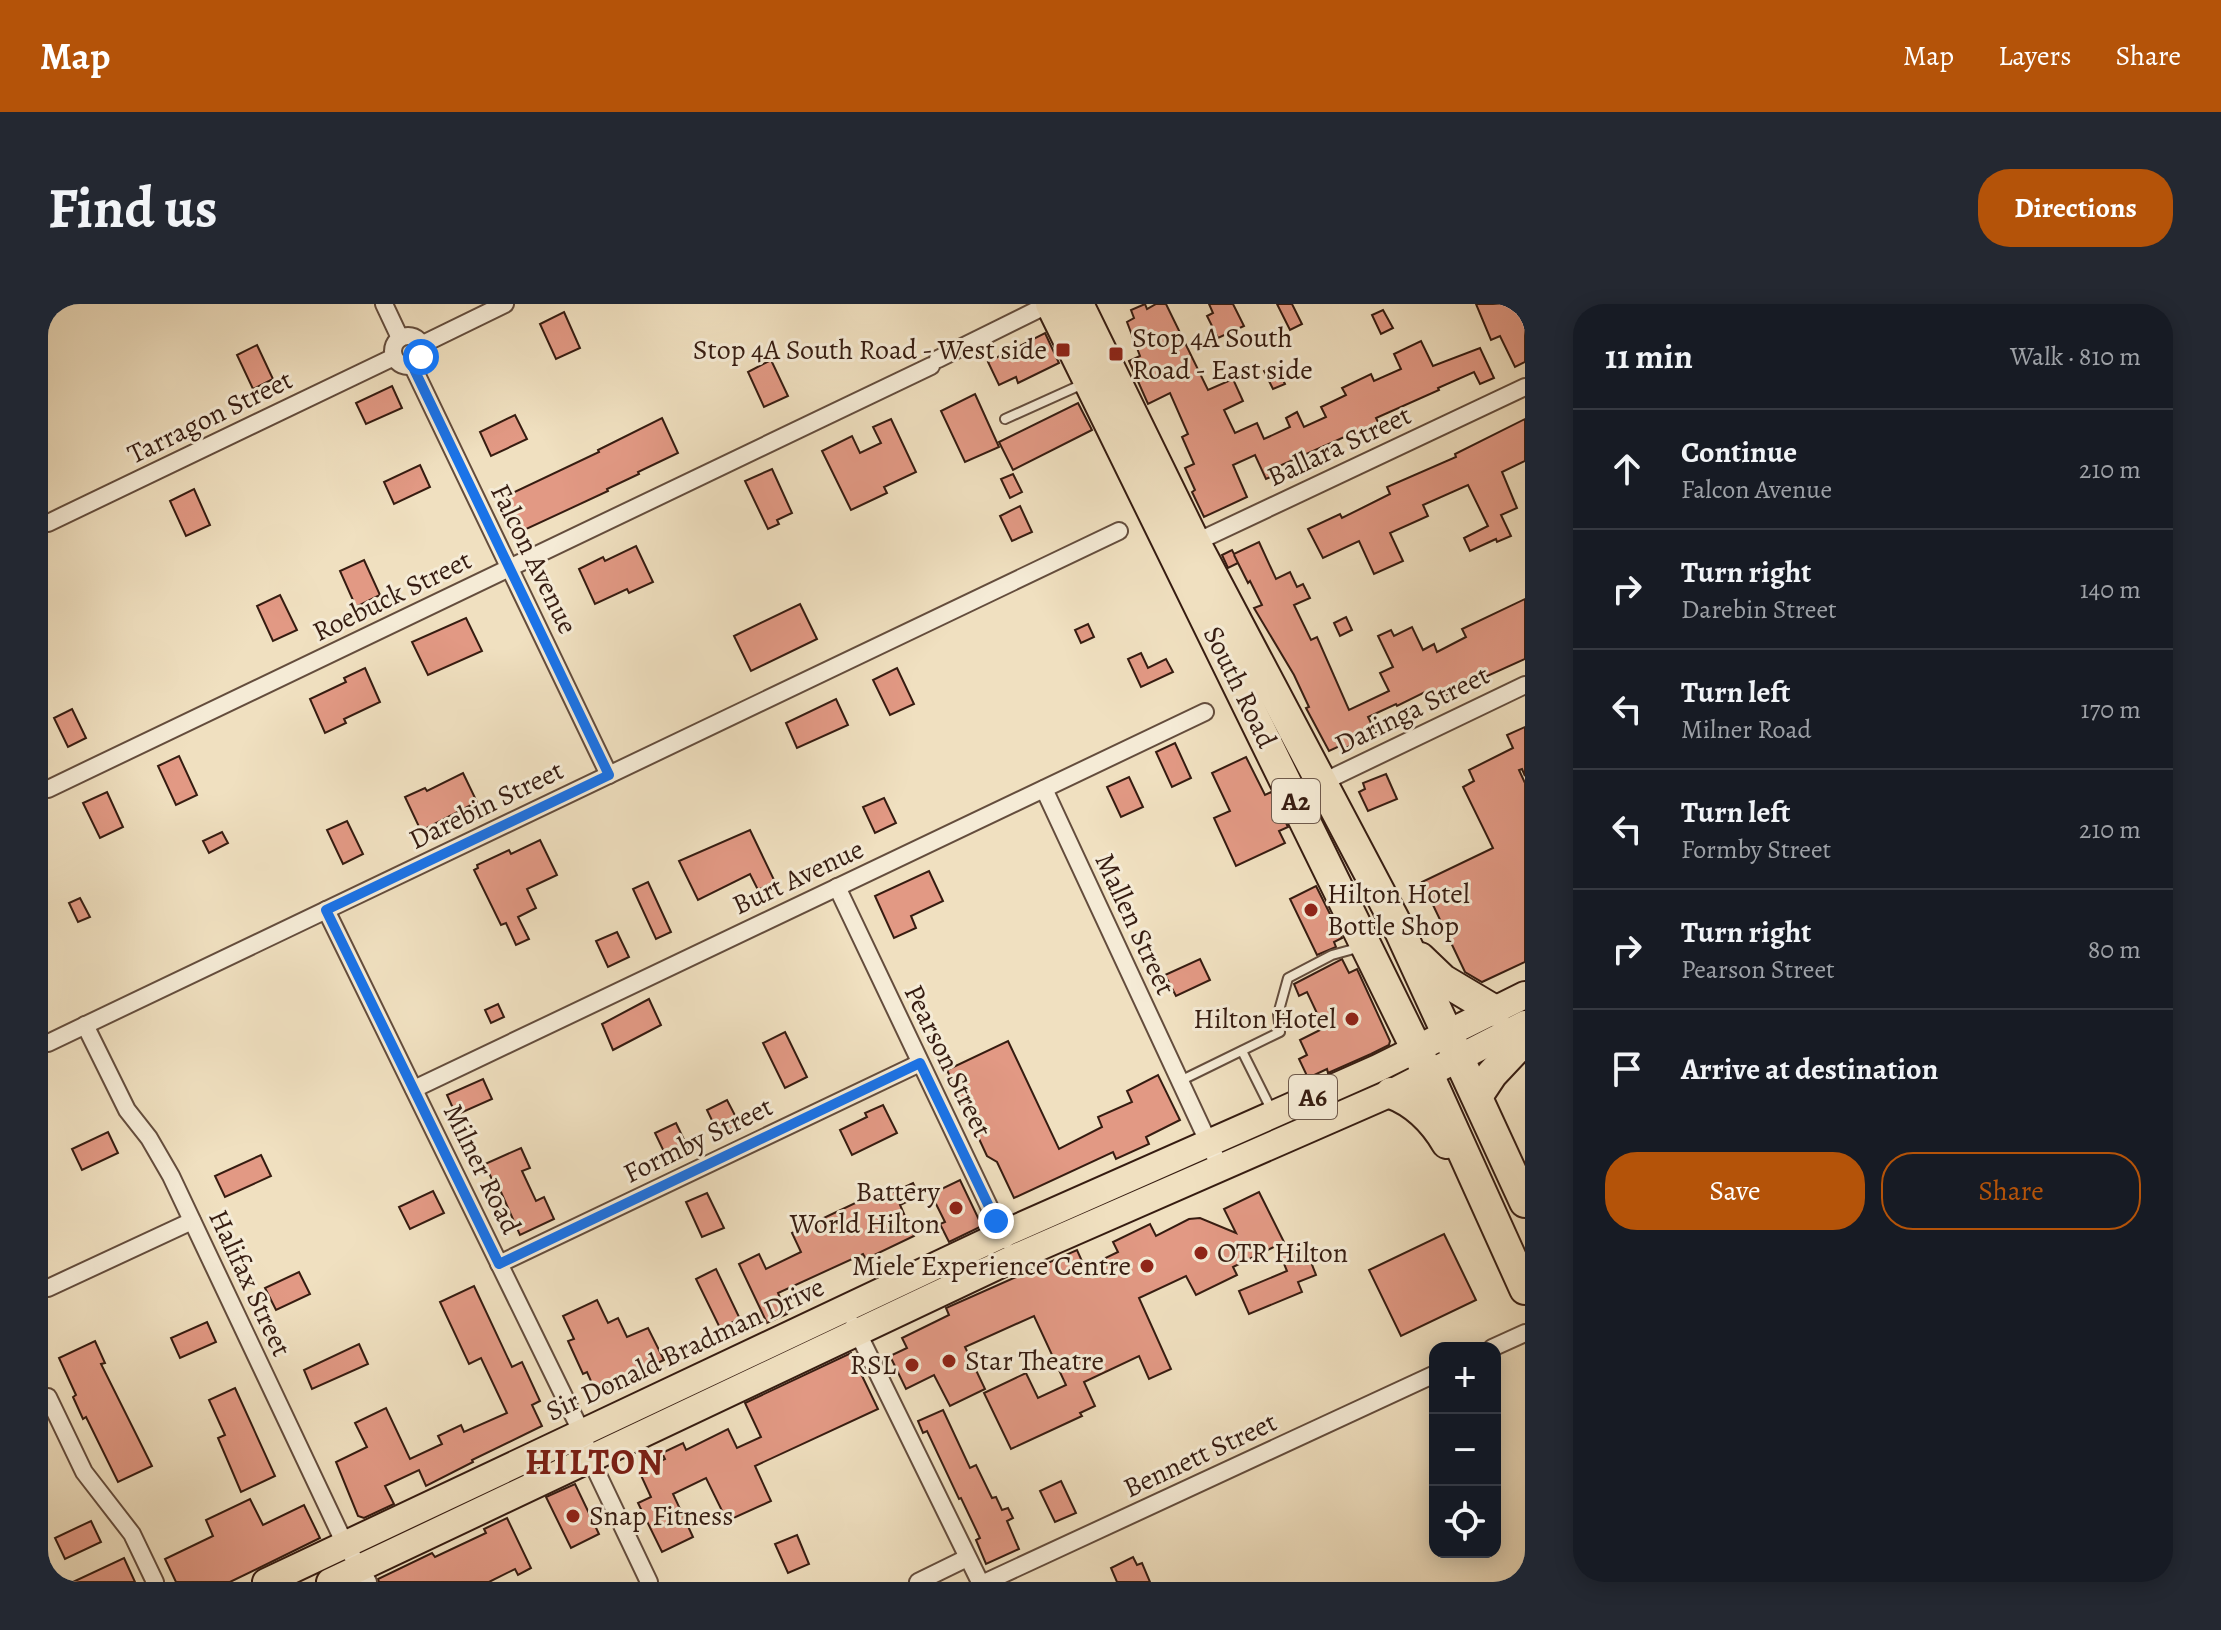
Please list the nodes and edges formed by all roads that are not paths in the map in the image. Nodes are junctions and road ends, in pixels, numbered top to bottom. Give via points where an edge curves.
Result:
1 (384, 304) edge
2 (505, 304) edge
3 (1050, 304) edge
4 (1078, 304) edge
5 (400, 338) junction
6 (421, 345) junction
7 (394, 357) junction
8 (412, 365) junction
9 (1099, 376) junction
10 (1525, 387) edge
11 (1005, 419) dead end
12 (48, 523) edge
13 (1119, 531) dead end
14 (1185, 548) junction
15 (510, 568) junction
16 (1525, 685) edge
17 (1205, 712) dead end
18 (609, 775) junction
19 (1321, 783) junction
20 (48, 789) edge
21 (1044, 789) junction
22 (837, 887) junction
23 (326, 910) junction
24 (1400, 931) junction
25 (1366, 946) junction
26 (1525, 995) edge
27 (1495, 1011) junction
28 (1525, 1024) edge
29 (85, 1025) junction
30 (1525, 1039) edge
31 (49, 1041) edge
32 (1454, 1046) junction
33 (1242, 1051) junction
34 (1422, 1062) junction
35 (920, 1063) junction
36 (1180, 1081) junction
37 (414, 1089) junction
38 (1391, 1093) junction
39 (1478, 1095) junction
40 (1274, 1115) junction
41 (1209, 1142) junction
42 (1220, 1167) junction
43 (1484, 1202) junction
44 (1525, 1202) edge
45 (192, 1221) junction
46 (1008, 1246) junction
47 (499, 1264) junction
48 (48, 1288) edge
49 (1525, 1289) edge
50 (852, 1319) junction
51 (1525, 1333) edge
52 (1501, 1344) edge
53 (1429, 1377) edge
54 (48, 1397) edge
55 (582, 1433) junction
56 (590, 1458) junction
57 (345, 1544) junction
58 (967, 1558) junction
59 (364, 1575) edge
60 (155, 1582) edge
61 (266, 1582) edge
62 (330, 1582) edge
63 (649, 1582) edge
64 (918, 1582) edge
65 (980, 1582) edge
66 (986, 1582) edge

1 - 5 street
2 - 6 street
3 - 9 highway, South Road / A2
3 - 15 street, Roebuck Street
4 - 9 highway, South Road / A2
5 - 6 street via 412,337
5 - 7 street
6 - 8 street via 421,357
7 - 8 street
7 - 12 street, Tarragon Street
8 - 15 street, Falcon Avenue
9 - 11 lane
9 - 14 highway, South Road / A2
10 - 14 street, Ballara Street
13 - 18 street, Darebin Street
14 - 19 highway, South Road / A2
14 - 25 highway, South Road / A2
15 - 18 street, Falcon Avenue
15 - 20 street, Roebuck Street
16 - 19 street, Daringa Street
17 - 21 street, Burt Avenue
18 - 23 street, Darebin Street
19 - 24 highway, South Road / A2
21 - 22 street, Burt Avenue
21 - 36 street, Mallen Street
22 - 35 street, Pearson Street
22 - 37 street, Burt Avenue
23 - 29 street, Darebin Street
23 - 37 street, Milner Road
24 - 27 highway via 1443,980
24 - 32 highway, South Road / A2
25 - 33 lane via 1332,955 1288,978 1278,1014 1280,1032
25 - 34 highway, South Road / A2
26 - 27 main road, Sir Donald Bradman Drive / A6
27 - 32 main road, Sir Donald Bradman Drive / A6
28 - 32 main road, Sir Donald Bradman Drive / A6
29 - 31 street, Darebin Street
29 - 45 street, Halifax Street
30 - 39 highway
32 - 34 main road, Sir Donald Bradman Drive / A6
32 - 39 highway, South Road / A2
33 - 36 lane
33 - 40 lane
34 - 38 main road, Sir Donald Bradman Drive / A6
34 - 40 main road, Sir Donald Bradman Drive / A6
34 - 43 highway, South Road / A2
35 - 46 street, Pearson Street
35 - 47 street, Formby Street
36 - 41 street, Mallen Street
37 - 47 street, Milner Road
38 - 42 main road, Sir Donald Bradman Drive / A6
38 - 43 highway via 1411,1103 1441,1133
39 - 44 highway, South Road / A2
40 - 41 main road, Sir Donald Bradman Drive / A6
41 - 42 street, Mallen Street
41 - 46 main road, Sir Donald Bradman Drive / A6
42 - 46 main road, Sir Donald Bradman Drive / A6
43 - 49 highway, South Road / A2
45 - 48 street
45 - 57 street, Halifax Street
46 - 50 main road, Sir Donald Bradman Drive / A6
47 - 55 street, Milner Road
50 - 55 main road, Sir Donald Bradman Drive / A6
50 - 56 main road, Sir Donald Bradman Drive / A6
50 - 58 street
51 - 52 street
53 - 66 street, Bennett Street
54 - 60 street via 84,1472 132,1534
55 - 56 street, Milner Road
55 - 57 main road, Sir Donald Bradman Drive / A6
56 - 59 main road, Sir Donald Bradman Drive / A6
56 - 63 street, Milner Road
57 - 59 street, Halifax Street
57 - 61 main road, Sir Donald Bradman Drive / A6
58 - 64 street
58 - 65 street
59 - 62 main road, Sir Donald Bradman Drive / A6

